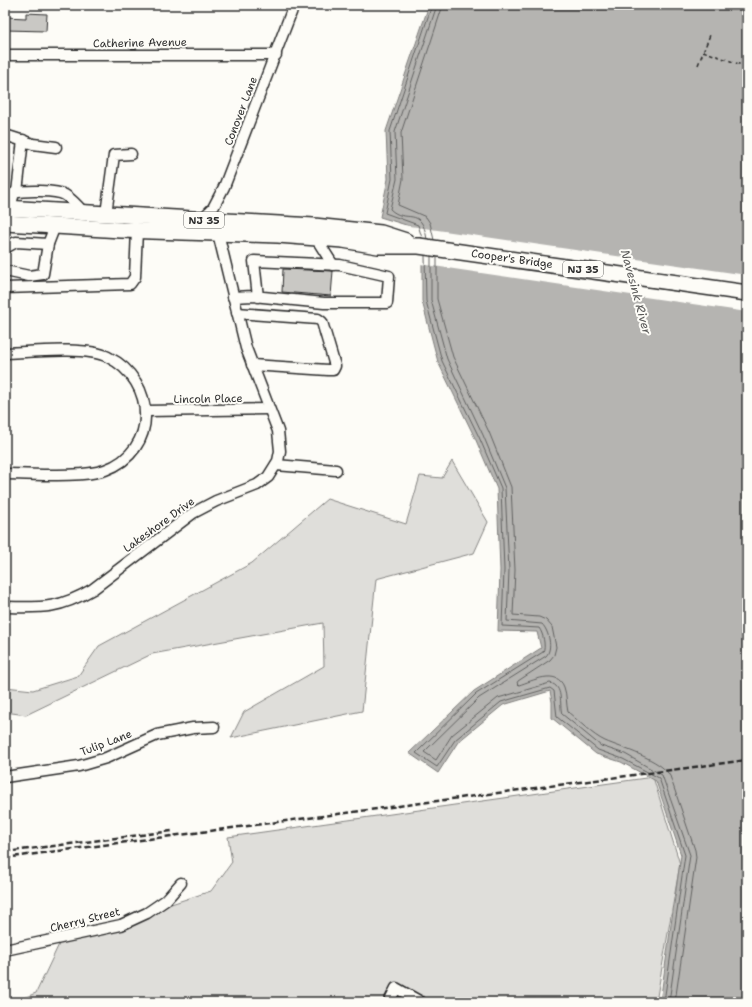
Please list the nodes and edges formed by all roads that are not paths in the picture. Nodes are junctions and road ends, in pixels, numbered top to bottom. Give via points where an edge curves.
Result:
1 (294, 5) edge
2 (5, 55) edge
3 (276, 55) junction
4 (5, 135) edge
5 (23, 140) junction
6 (56, 147) dead end
7 (132, 154) dead end
8 (12, 191) edge
9 (7, 208) edge
10 (84, 213) junction
11 (106, 214) junction
12 (201, 220) junction
13 (5, 223) edge
14 (55, 226) junction
15 (136, 230) junction
16 (218, 233) junction
17 (316, 238) junction
18 (48, 244) junction
19 (419, 246) junction
20 (5, 248) edge
21 (333, 265) junction
22 (5, 271) edge
23 (5, 288) edge
24 (747, 293) edge
25 (258, 296) junction
26 (233, 297) junction
27 (237, 313) junction
28 (5, 353) edge
29 (252, 365) junction
30 (270, 409) junction
31 (146, 411) junction
32 (276, 465) junction
33 (336, 470) dead end
34 (5, 474) edge
35 (5, 607) edge
36 (214, 727) dead end
37 (5, 777) edge
38 (181, 883) dead end
39 (5, 950) edge
40 (389, 1002) edge
41 (421, 1002) edge

1 - 3 street, Conover Lane
2 - 3 street, Catherine Avenue
3 - 12 street, Conover Lane via 216,204
4 - 5 street
5 - 6 street
5 - 8 street
7 - 11 street via 114,155
8 - 9 street
8 - 10 street via 64,194
9 - 10 highway, NJ 35
10 - 11 highway, NJ 35
11 - 12 highway, NJ 35
12 - 19 highway, NJ 35 via 321,226 381,233
13 - 14 highway, NJ 35
14 - 15 highway, NJ 35
14 - 18 street
15 - 16 highway, NJ 35
15 - 23 street via 135,276 130,284
16 - 17 highway, NJ 35
16 - 26 street, Lakeshore Drive
17 - 19 highway, NJ 35 via 378,246
17 - 21 street
18 - 20 street via 16,242
18 - 22 street via 43,274 29,276
19 - 24 highway, Cooper's Bridge / NJ 35
21 - 25 street via 254,260
21 - 25 street via 389,276 386,303 324,303
25 - 26 street
26 - 27 street, Lakeshore Drive
27 - 29 street, Lakeshore Drive
27 - 29 street via 318,319 322,322 335,366 333,370 328,370
28 - 31 street via 85,352 107,356 125,368 138,386
29 - 30 street, Lakeshore Drive
30 - 31 street, Lincoln Place
30 - 32 street, Lakeshore Drive via 280,441
31 - 34 street via 145,424 137,444 125,458 106,470 88,473
32 - 33 street
32 - 35 street, Lakeshore Drive via 257,485 194,512 77,598 49,607
36 - 37 street, Tulip Lane via 158,735 106,758 79,766
38 - 39 street, Cherry Street via 166,900 147,913 121,925
40 - 41 street via 396,988

